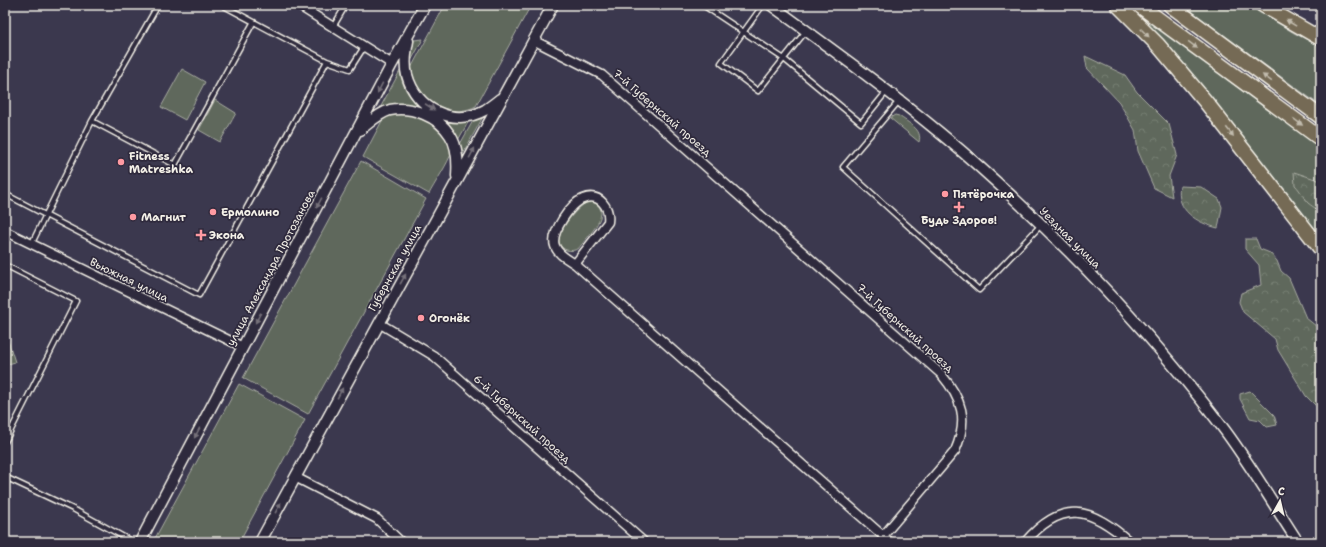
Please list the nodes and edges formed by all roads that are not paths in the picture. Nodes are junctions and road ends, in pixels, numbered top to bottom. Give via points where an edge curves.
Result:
1 (158, 5) edge
2 (222, 5) edge
3 (298, 5) edge
4 (346, 5) edge
5 (425, 5) edge
6 (553, 5) edge
7 (703, 5) edge
8 (763, 5) edge
9 (771, 5) edge
10 (1118, 5) edge
11 (1139, 5) edge
12 (1170, 5) edge
13 (1262, 5) edge
14 (253, 23) junction
15 (333, 27) junction
16 (807, 31) junction
17 (743, 32) junction
18 (409, 35) junction
19 (1321, 39) edge
20 (533, 40) junction
21 (364, 46) junction
22 (784, 59) junction
23 (327, 61) junction
24 (392, 64) junction
25 (887, 91) junction
26 (502, 97) junction
27 (899, 100) junction
28 (1321, 117) edge
29 (92, 120) junction
30 (356, 133) junction
31 (1321, 139) edge
32 (456, 182) junction
33 (5, 194) edge
34 (46, 214) junction
35 (1040, 225) junction
36 (5, 232) edge
37 (31, 245) junction
38 (1321, 249) edge
39 (575, 264) junction
40 (5, 265) edge
41 (378, 323) junction
42 (243, 347) junction
43 (5, 442) edge
44 (5, 477) edge
45 (295, 477) junction
46 (10, 479) junction
47 (5, 482) edge
48 (883, 536) junction
49 (133, 542) edge
50 (140, 542) edge
51 (260, 542) edge
52 (401, 542) edge
53 (644, 542) edge
54 (890, 542) edge
55 (1025, 542) edge
56 (1130, 542) edge
57 (1298, 542) edge

1 - 29 lane
2 - 14 lane
3 - 15 street
4 - 15 lane
5 - 18 street, улица Александра Протозанова
6 - 20 street, Губернская улица
7 - 17 lane
8 - 17 lane
9 - 16 street, Уездная улица
10 -> 38 highway via 1158,45 1206,101
11 -> 31 highway
28 -> 12 highway
19 -> 13 main road
14 - 23 lane
14 - 29 lane via 175,165
15 - 21 street
16 - 22 lane
16 - 25 street, Уездная улица
17 - 22 lane
17 - 22 lane via 721,63 758,91
18 - 24 street, улица Александра Протозанова
18 -> 26 street via 407,74 415,94 428,108 446,115 464,117 484,110
20 - 26 street, Губернская улица
20 - 48 street, 7-й Губернский проезд via 602,75 941,374 951,386 962,412 960,440 948,461
21 - 23 lane via 350,69
21 - 24 street
22 - 25 lane via 861,123
23 - 34 lane via 198,295
24 -> 30 street, улица Александра Протозанова
25 - 27 street, Уездная улица
32 -> 26 street, Губернская улица
27 - 35 street, Уездная улица via 973,161
27 - 35 lane via 843,167 979,290
29 - 34 lane
30 - 32 street via 390,110 409,109 424,114 437,121 450,134 456,148 458,163
30 -> 42 street, улица Александра Протозанова
41 -> 32 street, Губернская улица
33 - 34 lane
34 - 37 lane
35 - 57 street, Уездная улица via 1149,338 1221,425
36 - 37 street, Вьюжная улица
37 - 42 street, Вьюжная улица
39 - 39 street via 608,222 607,208 596,198 582,199 554,233 553,240 559,253
39 - 48 street
40 - 43 lane via 76,301
45 -> 41 street, Губернская улица
41 - 53 street, 6-й Губернский проезд via 434,356
42 -> 50 street, улица Александра Протозанова
44 - 46 lane
51 -> 45 street, Губернская улица
45 - 52 street via 377,519
46 - 47 lane
46 - 49 lane
48 - 54 street
55 - 56 street via 1048,520 1070,513 1092,515

